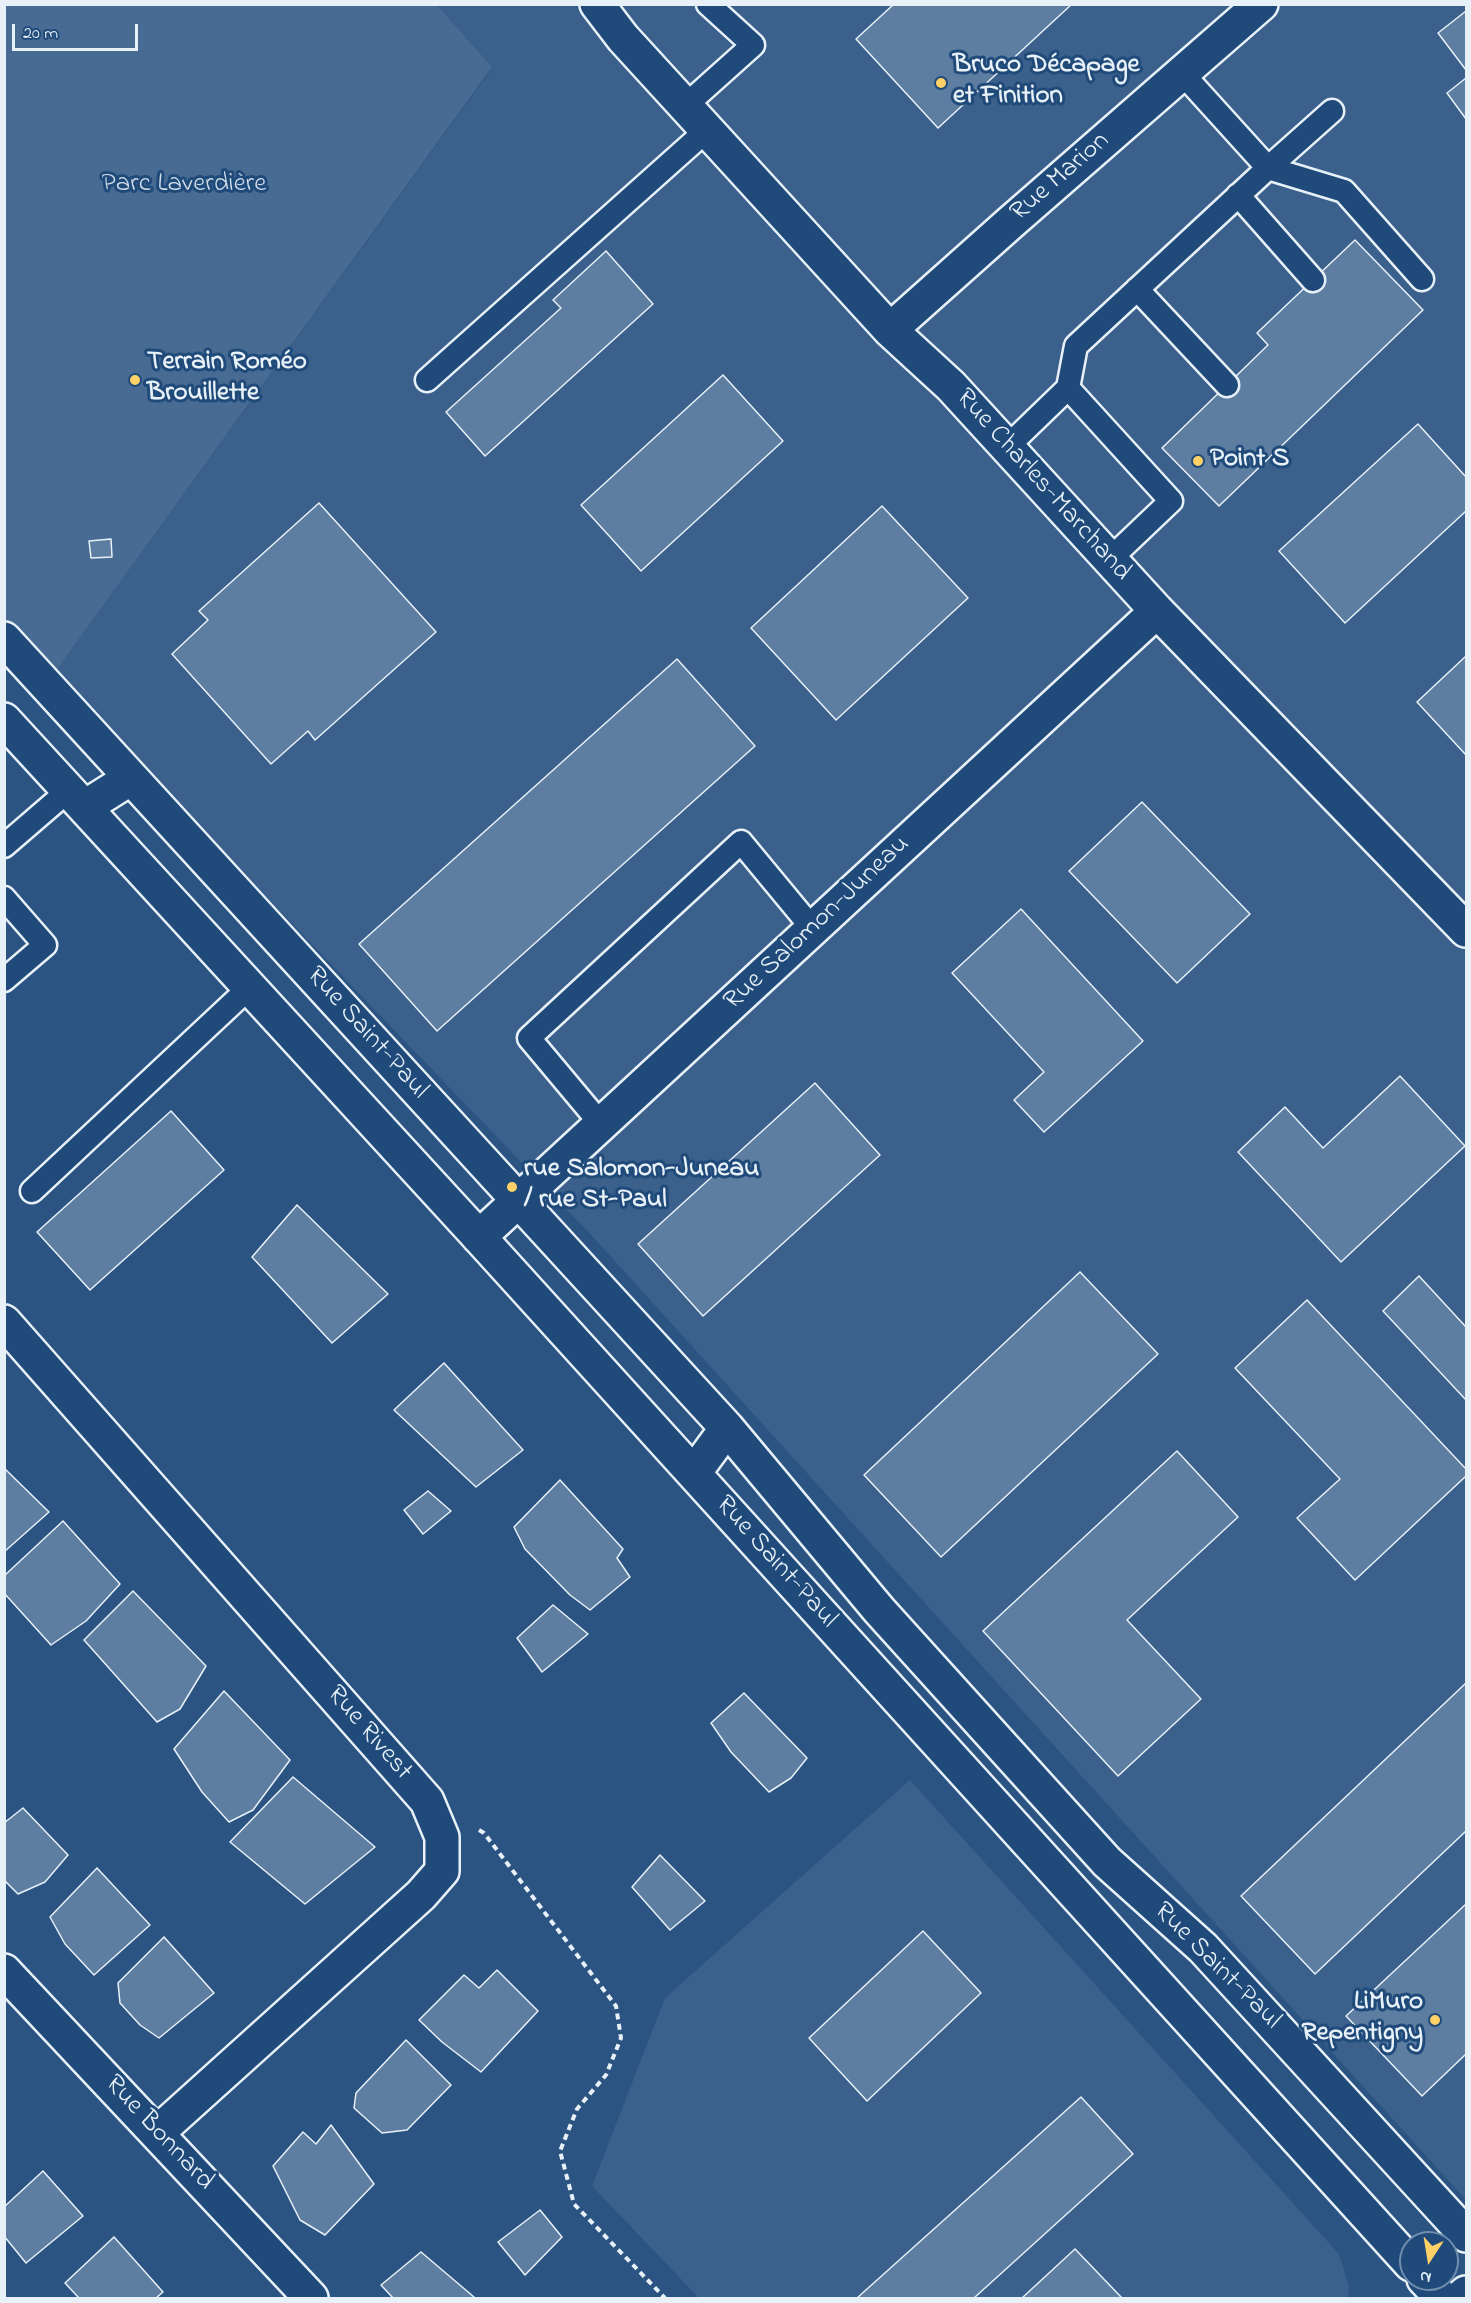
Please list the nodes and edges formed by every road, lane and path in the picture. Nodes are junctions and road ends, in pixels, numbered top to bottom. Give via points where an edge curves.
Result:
1 (597, 4) edge
2 (708, 4) edge
3 (1261, 4) edge
4 (1182, 74) junction
5 (685, 106) junction
6 (1332, 111) dead end
7 (707, 130) junction
8 (1268, 168) junction
9 (1238, 195) junction
10 (1422, 279) dead end
11 (1313, 280) dead end
12 (1137, 289) junction
13 (890, 330) junction
14 (428, 380) dead end
15 (1227, 385) dead end
16 (1068, 388) junction
17 (1007, 447) junction
18 (1109, 560) junction
19 (1157, 611) junction
20 (4, 639) edge
21 (4, 720) edge
22 (131, 777) junction
23 (77, 799) junction
24 (4, 846) edge
25 (4, 898) edge
26 (813, 929) junction
27 (1467, 930) edge
28 (4, 980) edge
29 (250, 987) junction
30 (602, 1124) junction
31 (32, 1191) dead end
32 (519, 1200) junction
33 (479, 1237) junction
34 (4, 1322) edge
35 (727, 1428) junction
36 (694, 1473) junction
37 (879, 1610) junction
38 (857, 1653) junction
39 (427, 1801) junction
40 (1107, 1862) junction
41 (1098, 1919) junction
42 (4, 1971) edge
43 (157, 2133) junction
44 (1467, 2235) edge
45 (1399, 2251) edge
46 (1467, 2293) edge
47 (310, 2298) edge
48 (665, 2298) edge
49 (1460, 2298) edge

1 - 5 street, Rue Charles-Marchand
2 - 5 lane via 753,45
3 - 4 street, Rue Marion
4 - 8 lane
4 - 13 street, Rue Marion
5 - 7 street, Rue Charles-Marchand
6 - 8 lane
7 - 13 street, Rue Charles-Marchand
7 - 14 lane
8 - 9 lane
8 - 10 lane via 1344,191
9 - 11 lane
9 - 12 lane
12 - 15 lane
12 - 16 lane via 1076,346
13 - 17 street, Rue Charles-Marchand via 951,386
16 - 17 lane
16 - 18 lane via 1171,501
17 - 18 street, Rue Charles-Marchand
18 - 19 street, Rue Charles-Marchand
19 - 26 street, Rue Salomon-Juneau
19 - 27 street, Rue Charles-Marchand
20 - 22 street, Rue Saint-Paul
21 - 23 street, Rue Saint-Paul
22 - 23 street
22 - 32 street, Rue Saint-Paul
23 - 24 lane
23 - 29 street, Rue Saint-Paul
25 - 28 lane via 45,945
26 - 30 street, Rue Salomon-Juneau
26 - 30 lane via 741,842 529,1038
29 - 31 lane
29 - 33 street, Rue Saint-Paul
30 - 32 street, Rue Salomon-Juneau
32 - 33 street, Rue Salomon-Juneau
32 - 35 street, Rue Saint-Paul
33 - 36 street, Rue Saint-Paul
34 - 39 street, Rue Rivest
35 - 36 street, Rue Saint-Paul
35 - 37 street, Rue Saint-Paul
36 - 38 street, Rue Saint-Paul
37 - 38 street, Rue Saint-Paul
37 - 40 street, Rue Saint-Paul
38 - 41 street, Rue Saint-Paul
39 - 43 street, Rue Rivest via 442,1837 442,1871 421,1895
39 - 48 path via 484,1833 616,2006 621,2038 606,2075 577,2109 560,2151 574,2204
40 - 41 street
40 - 44 street, Rue Saint-Paul via 1203,1948
41 - 45 street, Rue Saint-Paul
42 - 43 street, Rue Bonnard
43 - 47 street, Rue Bonnard
46 - 49 street

